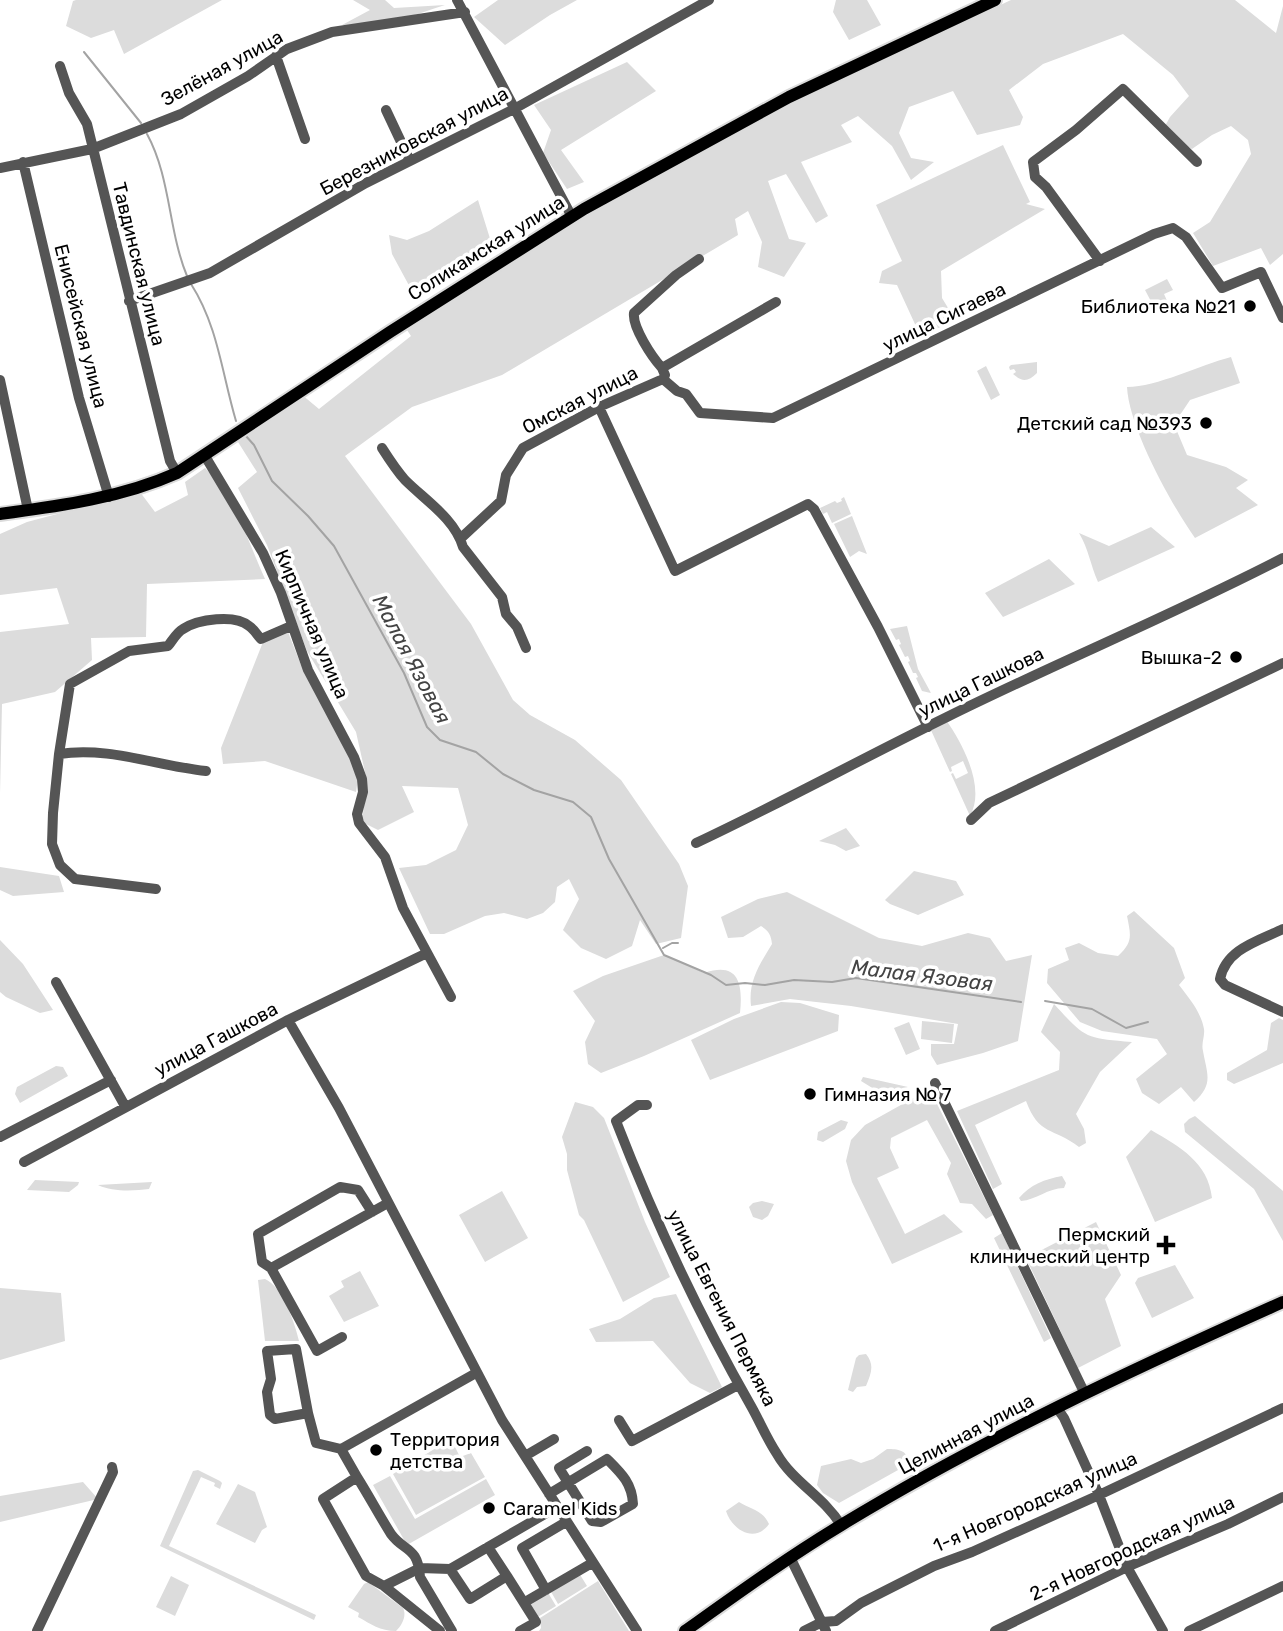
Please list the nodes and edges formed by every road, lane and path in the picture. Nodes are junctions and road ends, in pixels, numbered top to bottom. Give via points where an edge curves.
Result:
1 (457, 0) edge
2 (709, 0) edge
3 (995, 0) edge
4 (465, 12) junction
5 (276, 56) junction
6 (60, 66) dead end
7 (514, 108) junction
8 (386, 110) dead end
9 (305, 139) dead end
10 (92, 149) junction
11 (410, 161) junction
12 (23, 162) junction
13 (1197, 162) dead end
14 (0, 168) edge
15 (572, 217) junction
16 (699, 259) dead end
17 (1100, 261) junction
18 (129, 301) junction
19 (776, 302) dead end
20 (1283, 318) edge
21 (662, 374) junction
22 (0, 380) edge
23 (599, 407) junction
24 (382, 448) dead end
25 (205, 456) junction
26 (177, 473) junction
27 (109, 497) junction
28 (28, 510) junction
29 (0, 514) edge
30 (460, 539) junction
31 (1283, 558) edge
32 (291, 626) junction
33 (526, 648) dead end
34 (1283, 663) edge
35 (928, 727) junction
36 (59, 754) junction
37 (206, 771) dead end
38 (971, 820) dead end
39 (696, 843) dead end
40 (156, 889) dead end
41 (1283, 929) edge
42 (427, 953) junction
43 (56, 982) dead end
44 (452, 997) dead end
45 (1283, 1012) edge
46 (288, 1020) junction
47 (111, 1080) junction
48 (935, 1083) dead end
49 (647, 1105) dead end
50 (125, 1106) junction
51 (0, 1137) edge
52 (24, 1162) dead end
53 (388, 1203) junction
54 (372, 1212) junction
55 (271, 1268) junction
56 (1283, 1302) edge
57 (342, 1337) dead end
58 (476, 1373) junction
59 (738, 1385) junction
60 (1085, 1394) junction
61 (1057, 1408) junction
62 (1283, 1408) edge
63 (308, 1413) junction
64 (619, 1420) dead end
65 (554, 1439) dead end
66 (341, 1449) junction
67 (587, 1451) dead end
68 (525, 1456) junction
69 (112, 1467) dead end
70 (357, 1477) junction
71 (567, 1483) junction
72 (549, 1494) junction
73 (1099, 1495) junction
74 (1283, 1497) edge
75 (557, 1507) junction
76 (566, 1522) junction
77 (841, 1525) junction
78 (488, 1547) junction
79 (790, 1557) junction
80 (592, 1563) junction
81 (1127, 1567) junction
82 (420, 1568) junction
83 (450, 1569) junction
84 (507, 1576) junction
85 (384, 1586) junction
86 (1283, 1586) edge
87 (546, 1590) junction
88 (525, 1602) junction
89 (824, 1627) edge
90 (37, 1631) edge
91 (440, 1631) edge
92 (452, 1631) edge
93 (520, 1631) edge
94 (637, 1631) edge
95 (685, 1631) edge
96 (804, 1631) edge
97 (995, 1631) edge
98 (1164, 1631) edge
99 (1189, 1631) edge

1 - 4 street
2 - 7 street, Березниковская улица
3 - 15 main road, Соликамская улица via 789,97
4 - 5 street, Зелёная улица via 332,32
4 - 7 street
5 - 9 street
5 - 10 street, Зелёная улица via 181,114
6 - 10 street, Тавдинская улица via 69,93 88,124
7 - 11 street, Березниковская улица
7 - 15 street
8 - 11 street
10 - 12 street, Зелёная улица
10 - 18 street, Тавдинская улица
11 - 18 street, Березниковская улица via 211,273
12 - 14 street, Зелёная улица
12 - 27 street, Енисейская улица via 79,398
13 - 17 street via 1123,89 1033,162 1035,177
15 - 25 main road, Соликамская улица
16 - 21 street, улица Сигаева via 634,313 633,321
17 - 20 street, улица Сигаева via 1173,228 1186,237 1222,288 1261,272
17 - 21 street, улица Сигаева via 773,418 700,413
18 - 26 street, Тавдинская улица via 170,461
19 - 21 street, Омская улица
21 - 23 street, Омская улица
22 - 28 street
23 - 30 street, Омская улица via 523,448 506,475 501,500
23 - 35 street via 675,571 808,504 814,509
24 - 30 street via 402,477 450,523
25 - 26 main road, Соликамская улица
25 - 32 street, Кирпичная улица via 263,554
26 - 27 main road, Соликамская улица
27 - 28 main road, Соликамская улица
28 - 29 main road, Соликамская улица
30 - 33 street via 502,597 506,614
31 - 35 street, улица Гашкова
32 - 36 street via 261,639 249,625 224,619 182,629 168,646 129,651 70,684
32 - 42 street, Кирпичная улица via 362,779 357,814 362,830 385,857 403,908
34 - 38 street via 989,803
35 - 39 street, улица Гашкова
36 - 37 street via 78,751
36 - 40 street via 52,844 60,865 75,879
41 - 45 street via 1235,952 1220,979
42 - 44 street
42 - 46 street, улица Гашкова
43 - 47 street
46 - 50 street, улица Гашкова
46 - 53 street
47 - 50 street
47 - 51 street
48 - 60 street
49 - 59 street, улица Евгения Пермяка via 638,1105 616,1121 644,1191
50 - 52 street, улица Гашкова
53 - 54 street
53 - 58 street
54 - 55 street
54 - 55 street via 359,1190 341,1187 257,1234 262,1262
55 - 57 street via 317,1351
56 - 60 main road, Целинная улица
58 - 66 street
58 - 68 street
59 - 64 street via 632,1441
59 - 77 street, улица Евгения Пермяка via 791,1474
60 - 61 main road, Целинная улица
61 - 73 street
61 - 77 main road, Целинная улица
62 - 73 street, 1-я Новгородская улица
63 - 63 street via 296,1349 267,1351 270,1415 275,1419
63 - 66 street via 316,1443
65 - 68 street
66 - 70 street
67 - 71 street via 559,1468
68 - 72 street
69 - 90 street
70 - 82 street via 394,1538 411,1549
70 - 85 street via 323,1499 366,1576
71 - 71 street via 607,1459 632,1489 633,1504 597,1523
71 - 72 street
72 - 75 street
73 - 81 street
73 - 89 street, 1-я Новгородская улица via 934,1566
74 - 81 street, 2-я Новгородская улица
75 - 76 street
75 - 78 street
76 - 80 street
76 - 87 street via 522,1548
77 - 79 main road, Целинная улица
78 - 83 street
78 - 84 street
79 - 89 street
79 - 95 main road, Целинная улица
80 - 87 street
80 - 94 street
81 - 97 street, 2-я Новгородская улица
81 - 98 street
82 - 83 street
82 - 85 street
82 - 92 street
83 - 84 street via 470,1599
84 - 88 street
85 - 91 street
86 - 99 street
87 - 88 street
88 - 93 street via 536,1622
89 - 96 street, 1-я Новгородская улица

